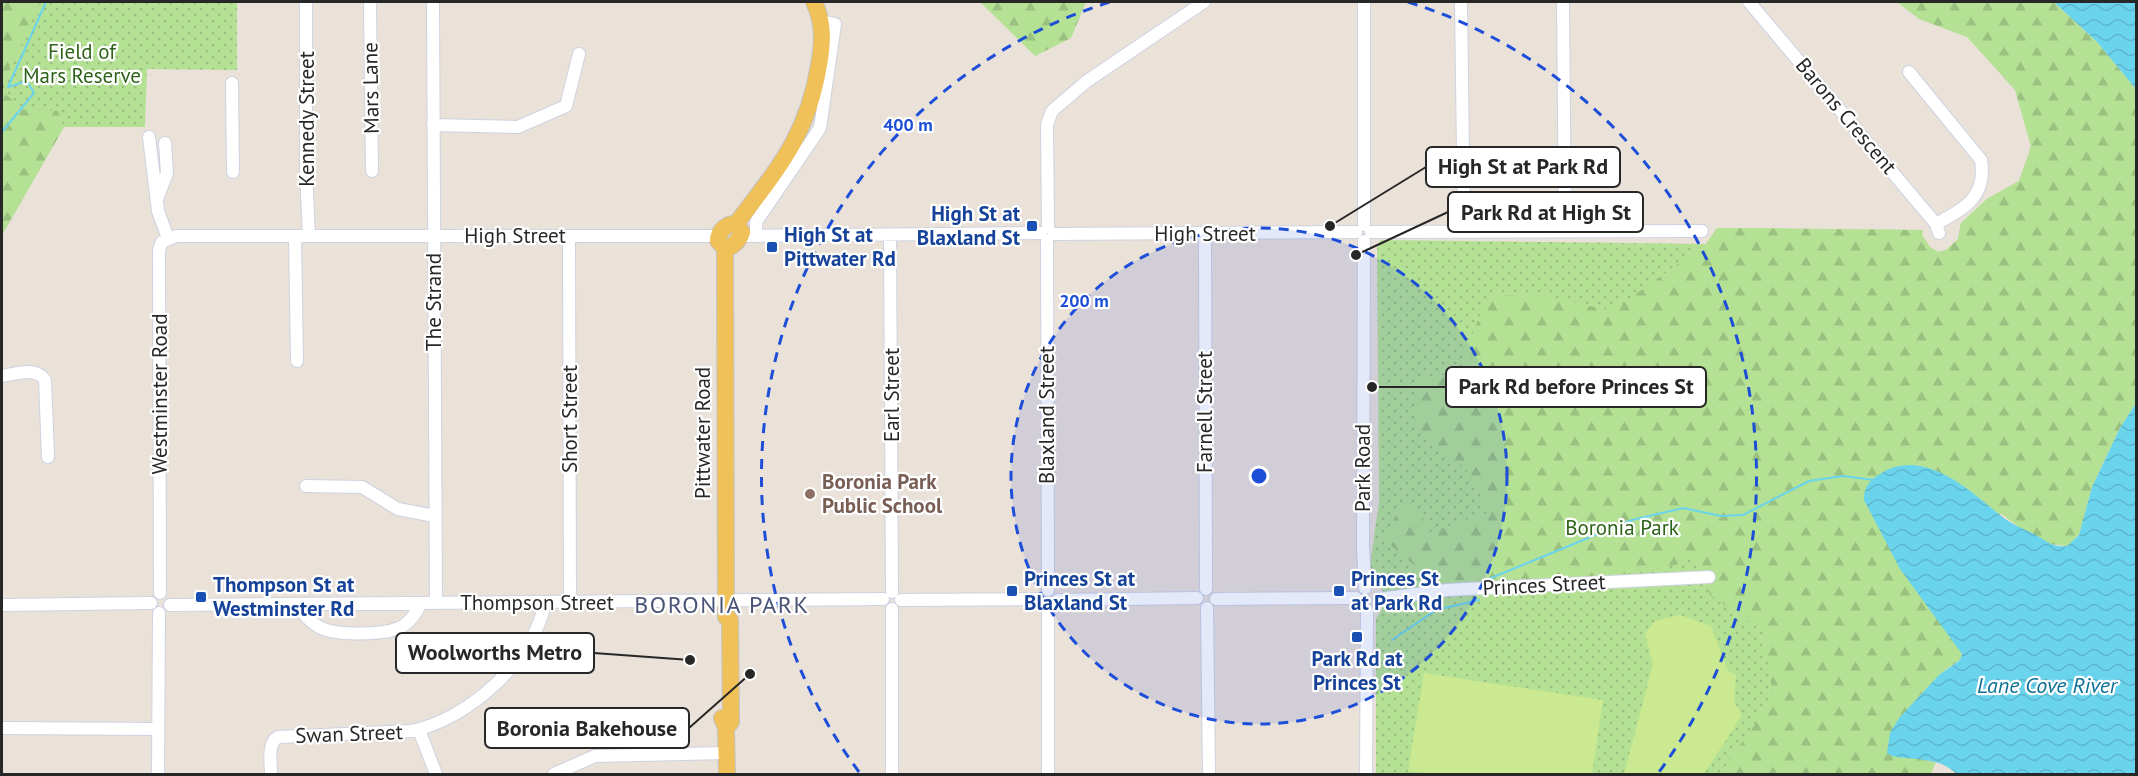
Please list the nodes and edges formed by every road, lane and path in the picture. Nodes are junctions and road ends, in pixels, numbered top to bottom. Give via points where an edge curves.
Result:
1 (306, 2) edge
2 (433, 2) edge
3 (814, 2) edge
4 (1204, 2) edge
5 (1364, 2) edge
6 (1461, 2) edge
7 (1563, 2) edge
8 (1749, 2) edge
9 (370, 5) dead end
10 (822, 21) junction
11 (579, 54) dead end
12 (1909, 72) dead end
13 (232, 83) dead end
14 (433, 125) junction
15 (149, 137) dead end
16 (165, 143) dead end
17 (372, 171) dead end
18 (233, 172) dead end
19 (157, 200) junction
20 (1464, 231) junction
21 (1565, 231) junction
22 (1702, 231) dead end
23 (744, 232) junction
24 (1047, 233) junction
25 (1364, 233) junction
26 (1205, 234) junction
27 (890, 235) junction
28 (309, 236) junction
29 (569, 236) junction
30 (296, 237) junction
31 (434, 237) junction
32 (168, 238) junction
33 (721, 242) junction
34 (297, 362) dead end
35 (2, 376) edge
36 (48, 457) dead end
37 (306, 486) dead end
38 (435, 516) junction
39 (1709, 578) dead end
40 (1365, 588) junction
41 (1202, 594) junction
42 (1044, 595) junction
43 (1356, 598) junction
44 (1379, 599) junction
45 (892, 600) junction
46 (1058, 600) junction
47 (421, 603) junction
48 (435, 603) junction
49 (545, 603) junction
50 (570, 603) junction
51 (1212, 603) junction
52 (296, 604) junction
53 (2, 605) edge
54 (160, 607) junction
55 (726, 609) junction
56 (1048, 609) junction
57 (1367, 610) junction
58 (2, 728) edge
59 (158, 729) junction
60 (418, 730) junction
61 (727, 753) junction
62 (158, 774) edge
63 (271, 774) edge
64 (436, 774) edge
65 (554, 774) edge
66 (727, 774) edge
67 (892, 774) edge
68 (1048, 774) edge
69 (1209, 774) edge
70 (1366, 774) edge

1 - 28 street, Kennedy Street
2 - 14 street, The Strand
3 - 10 main road
4 - 24 street, Blaxland Street via 1087,81 1052,111 1047,125
5 - 25 street, Park Road
6 - 20 street
7 - 21 street
8 - 12 street, Barons Crescent via 1938,229 1977,193 1983,175 1981,160
9 - 17 street, Mars Lane
10 - 23 main road via 822,51 811,105
10 - 23 street via 835,24 820,128 756,222
11 - 14 street via 566,106 518,127
13 - 18 street
14 - 31 street, The Strand
15 - 19 street
16 - 19 street via 167,173
19 - 32 street
20 - 21 street, High Street
20 - 25 street, High Street
21 - 22 street, High Street
23 - 27 street, High Street
23 - 33 main road via 727,225
24 - 26 street, High Street
24 - 27 street, High Street
24 - 42 street, Blaxland Street
25 - 26 street, High Street
25 - 40 street, Park Road
26 - 41 street, Farnell Street
27 - 45 street, Earl Street
28 - 30 street, High Street
28 - 31 street, High Street
29 - 31 street, High Street
29 - 33 street, High Street
29 - 50 street, Short Street
30 - 32 street, High Street
30 - 34 street
31 - 38 street, The Strand
32 - 54 street, Westminster Road via 159,250 160,593 152,597
33 - 55 main road, Pittwater Road
35 - 36 street via 35,371 45,381
37 - 38 street via 362,487 398,509
38 - 48 street, The Strand
39 - 44 street, Princes Street via 1447,590
40 - 43 street
40 - 44 street via 1374,590
41 - 46 street
41 - 51 street via 1214,593
42 - 45 street
42 - 46 street via 1055,592
42 - 56 street via 1042,606
43 - 51 street
43 - 57 street via 1358,605
44 - 57 street via 1376,606
45 - 55 street
45 - 67 street, Earl Street
46 - 56 street via 1056,607
47 - 48 street, Thompson Street
47 - 52 street, Thompson Street
47 - 52 street via 400,628 358,635 321,628 303,615
48 - 49 street, Thompson Street
49 - 50 street, Thompson Street
49 - 60 street, Swan Street via 533,637 501,678 462,710
50 - 55 street, Thompson Street
51 - 69 street
52 - 54 street, Thompson Street
53 - 54 street, Thompson Street
54 - 59 street
55 - 61 main road, Pittwater Road via 731,717 726,728
56 - 68 street
57 - 70 street
58 - 59 street
59 - 62 street
60 - 63 street, Swan Street via 278,736 271,745
60 - 64 street
61 - 65 street via 595,756
61 - 66 main road, Pittwater Road

